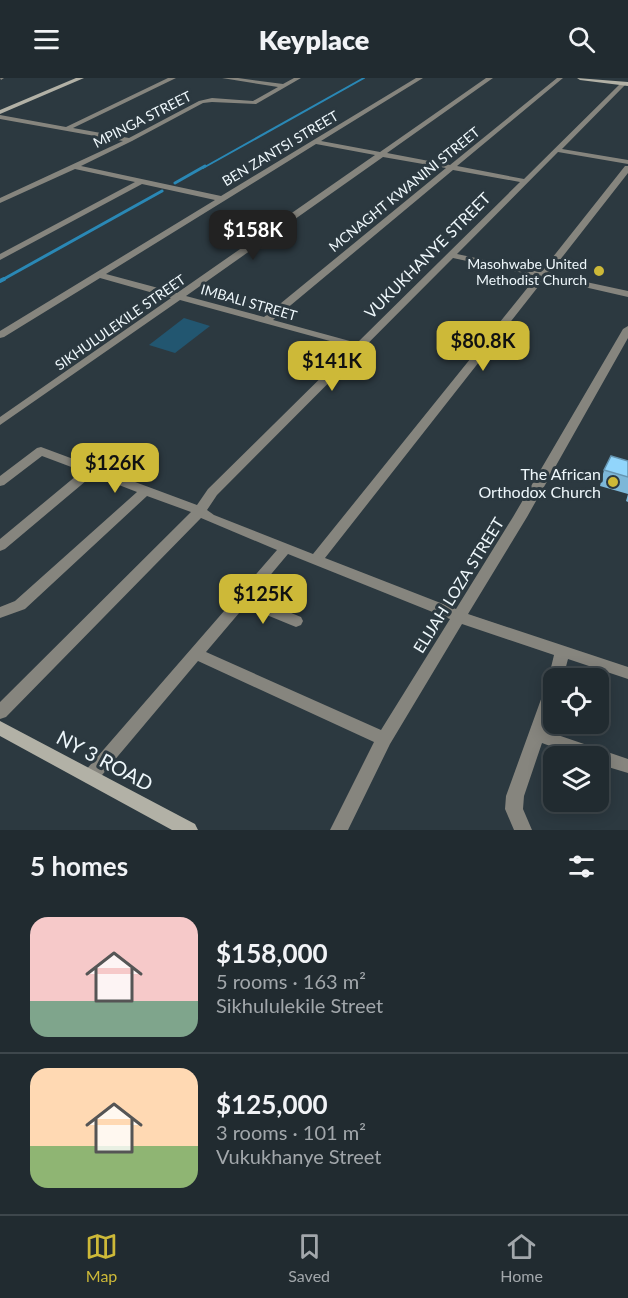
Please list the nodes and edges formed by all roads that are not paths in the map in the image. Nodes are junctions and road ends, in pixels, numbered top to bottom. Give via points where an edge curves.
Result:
1 (81, 78) edge
2 (173, 78) edge
3 (225, 78) edge
4 (298, 78) edge
5 (420, 78) edge
6 (490, 78) edge
7 (560, 78) edge
8 (580, 78) edge
9 (626, 84) edge
10 (284, 86) junction
11 (0, 112) edge
12 (0, 117) edge
13 (68, 128) junction
14 (130, 140) junction
15 (315, 142) junction
16 (558, 150) junction
17 (381, 154) junction
18 (628, 162) edge
19 (76, 167) junction
20 (452, 167) junction
21 (628, 168) edge
22 (142, 181) junction
23 (525, 181) junction
24 (222, 199) junction
25 (0, 201) edge
26 (452, 255) junction
27 (0, 257) edge
28 (99, 274) junction
29 (543, 275) junction
30 (628, 294) edge
31 (179, 296) junction
32 (265, 321) junction
33 (628, 329) edge
34 (0, 335) edge
35 (358, 346) junction
36 (0, 422) edge
37 (91, 470) junction
38 (0, 482) edge
39 (146, 490) junction
40 (200, 511) junction
41 (0, 546) edge
42 (286, 548) junction
43 (316, 560) junction
44 (243, 599) junction
45 (0, 613) edge
46 (459, 615) junction
47 (296, 621) dead end
48 (563, 652) junction
49 (197, 654) junction
50 (558, 668) edge
51 (628, 673) edge
52 (0, 712) edge
53 (543, 719) edge
54 (0, 728) edge
55 (538, 735) junction
56 (384, 739) junction
57 (569, 746) edge
58 (609, 760) edge
59 (628, 766) edge
60 (91, 776) junction
61 (189, 830) edge
62 (339, 830) edge
63 (523, 830) edge

1 - 11 street
2 - 13 street
3 - 10 street
4 - 10 street, MPINGA STREET
5 - 15 street, BEN ZANTSI STREET
6 - 17 street, SIKHULULEKILE STREET
7 - 20 street, MCNAGHT KWANINI STREET
8 - 9 street
9 - 16 street, VUKUKHANYE STREET
10 - 14 street, MPINGA STREET via 254,103 204,101
12 - 13 street
13 - 14 street
14 - 19 street, MPINGA STREET
15 - 17 street
15 - 24 street, BEN ZANTSI STREET
16 - 18 street
16 - 23 street, VUKUKHANYE STREET
17 - 20 street
17 - 31 street, SIKHULULEKILE STREET
19 - 22 street
19 - 25 street, MPINGA STREET
20 - 23 street
20 - 32 street, MCNAGHT KWANINI STREET
21 - 29 street
22 - 24 street
22 - 27 street
23 - 26 street, VUKUKHANYE STREET
24 - 28 street, BEN ZANTSI STREET
26 - 29 street
26 - 35 street, VUKUKHANYE STREET
28 - 31 street, IMBALI STREET
28 - 34 street, BEN ZANTSI STREET
29 - 30 street
29 - 43 street
31 - 32 street, IMBALI STREET
31 - 36 street, SIKHULULEKILE STREET
32 - 35 street, IMBALI STREET
33 - 46 street, ELIJAH LOZA STREET
35 - 40 street, VUKUKHANYE STREET via 212,492
37 - 38 street via 41,451
37 - 39 street
37 - 41 street
39 - 40 street
39 - 45 street via 20,605
40 - 42 street
40 - 52 street, VUKUKHANYE STREET
42 - 43 street
42 - 44 street
43 - 46 street
44 - 47 street
44 - 49 street
46 - 48 street
46 - 56 street, ELIJAH LOZA STREET
48 - 50 street
48 - 51 street
49 - 56 street
49 - 60 street
53 - 55 street
54 - 60 street, NY 3 ROAD
55 - 57 street
55 - 63 street via 515,796 514,809
56 - 62 street, ELIJAH LOZA STREET
58 - 59 street
60 - 61 street, NY 3 ROAD

